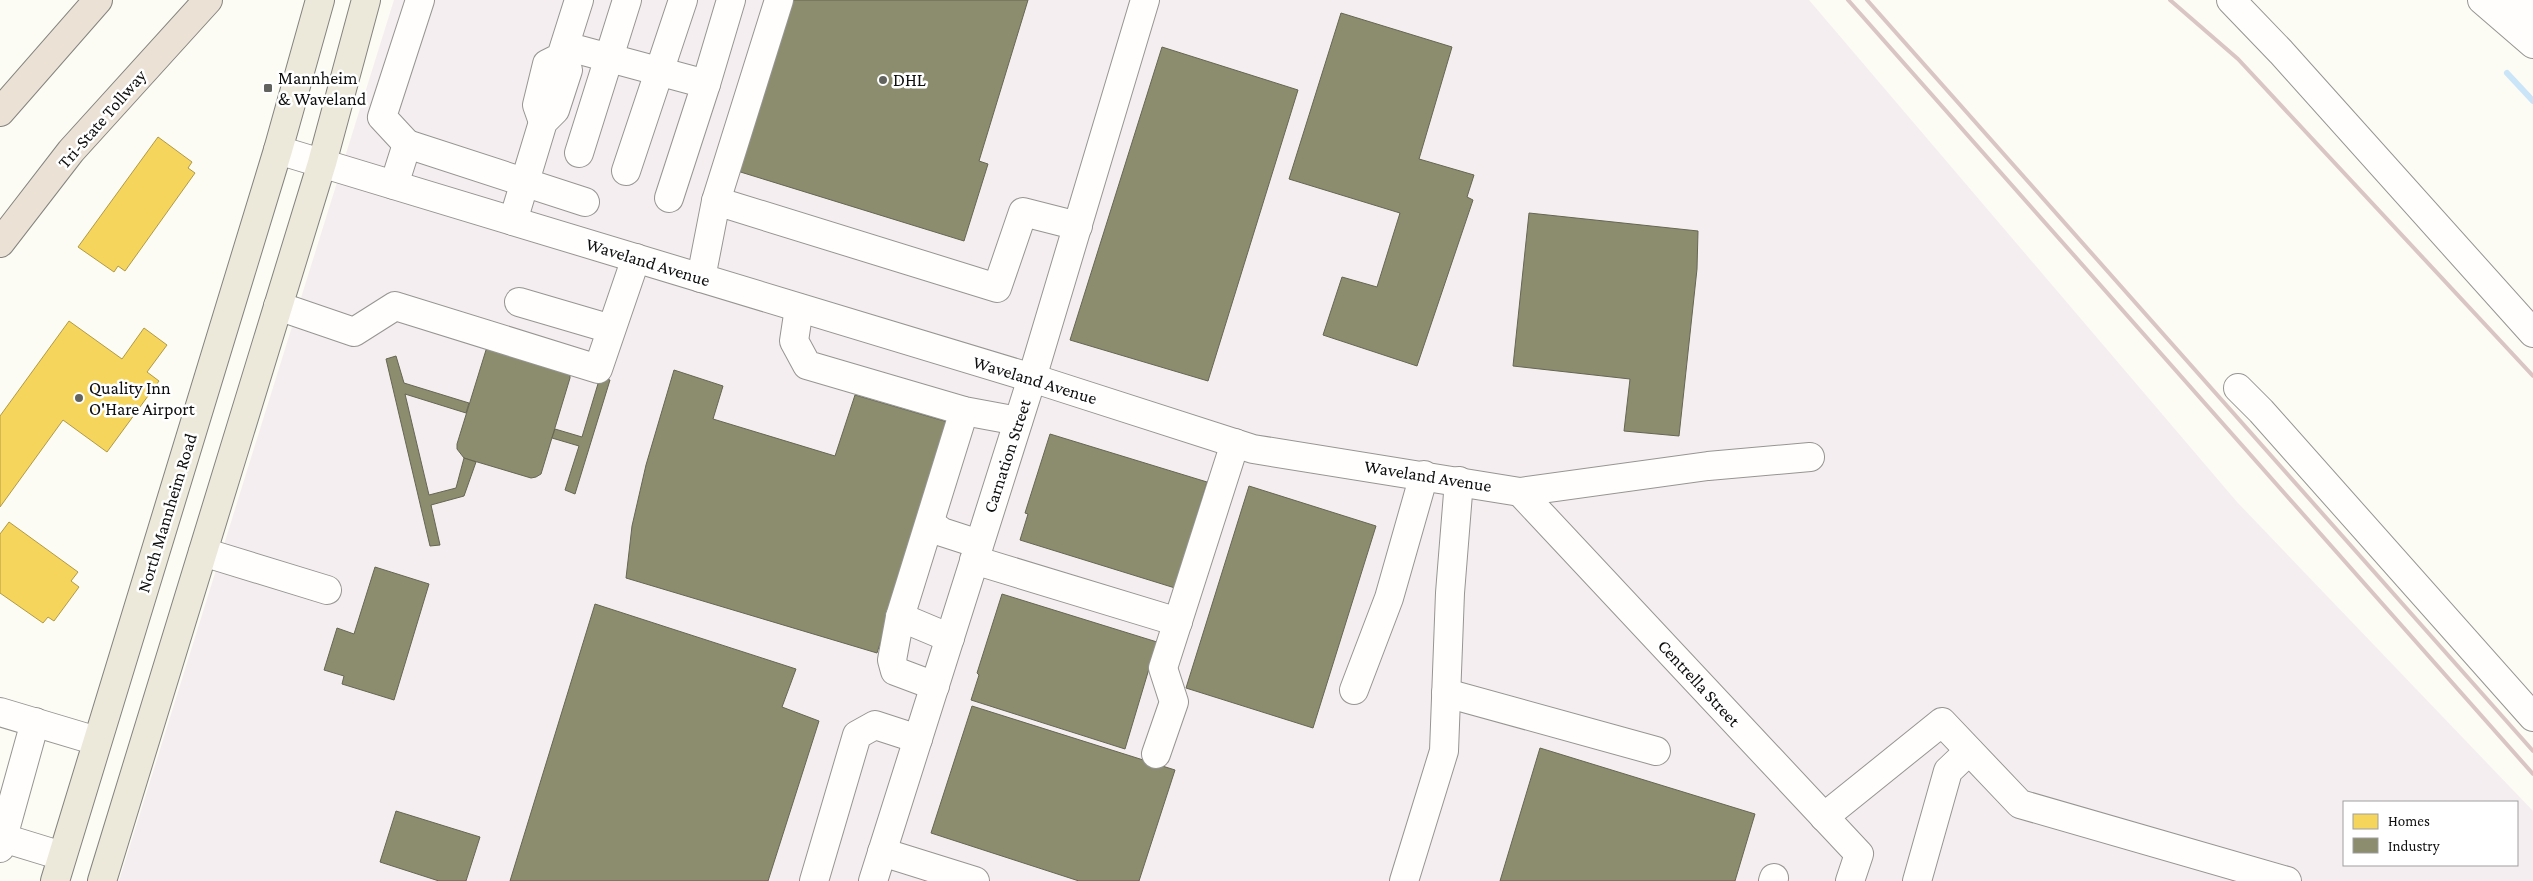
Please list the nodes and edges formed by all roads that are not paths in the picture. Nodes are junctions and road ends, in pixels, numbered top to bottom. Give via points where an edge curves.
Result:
1 (98, 0) edge
2 (208, 0) edge
3 (320, 0) edge
4 (366, 0) edge
5 (374, 0) edge
6 (420, 0) edge
7 (578, 0) edge
8 (627, 0) edge
9 (683, 0) edge
10 (732, 0) edge
11 (779, 0) edge
12 (1145, 0) edge
13 (2231, 0) edge
14 (2482, 0) edge
15 (2513, 0) edge
16 (2533, 17) edge
17 (2533, 44) edge
18 (563, 51) junction
19 (352, 52) junction
20 (608, 57) junction
21 (659, 72) junction
22 (706, 84) junction
23 (0, 112) edge
24 (407, 144) junction
25 (278, 150) junction
26 (579, 153) dead end
27 (322, 163) junction
28 (626, 171) dead end
29 (524, 183) junction
30 (394, 185) junction
31 (669, 198) dead end
32 (716, 201) junction
33 (585, 202) dead end
34 (513, 221) junction
35 (1078, 226) junction
36 (0, 243) edge
37 (636, 258) junction
38 (701, 278) junction
39 (519, 302) dead end
40 (278, 306) junction
41 (799, 308) junction
42 (611, 330) junction
43 (2533, 334) edge
44 (1032, 378) junction
45 (2238, 388) dead end
46 (964, 411) junction
47 (1018, 421) junction
48 (1235, 443) junction
49 (1810, 457) dead end
50 (1424, 475) junction
51 (1459, 481) junction
52 (1520, 492) junction
53 (930, 523) junction
54 (202, 552) junction
55 (977, 552) junction
56 (327, 590) dead end
57 (900, 617) junction
58 (1178, 622) junction
59 (950, 638) junction
60 (935, 686) junction
61 (1354, 690) dead end
62 (1446, 693) junction
63 (0, 712) edge
64 (2533, 717) edge
65 (35, 722) junction
66 (918, 738) junction
67 (97, 741) junction
68 (1969, 751) junction
69 (1656, 752) dead end
70 (1156, 754) dead end
71 (1824, 817) junction
72 (1, 841) edge
73 (882, 852) junction
74 (58, 869) edge
75 (102, 881) edge
76 (814, 881) edge
77 (872, 881) edge
78 (975, 881) edge
79 (1404, 881) edge
80 (1850, 881) edge
81 (1916, 881) edge
82 (2288, 881) edge

1 - 23 highway
2 - 36 highway, Tri-State Tollway via 71,151
3 - 25 main road, North Mannheim Road
4 - 19 main road
5 - 19 street
6 - 24 street via 382,117
7 - 18 street
8 - 20 street
9 - 21 street
10 - 22 street
11 - 32 street
12 - 35 street, Carnation Street
13 - 43 street
14 - 17 street
15 - 16 street
18 - 20 street
18 - 29 street via 547,64 537,104 543,122
19 - 27 main road
20 - 21 street
20 - 26 street
21 - 22 street
21 - 28 street
22 - 31 street
24 - 29 street
24 - 30 street
25 - 27 street, Waveland Avenue
25 - 67 main road, North Mannheim Road
27 - 30 street, Waveland Avenue
27 - 40 main road
29 - 33 street
29 - 34 street
30 - 34 street, Waveland Avenue
32 - 35 street via 997,288 1024,212
32 - 38 street
34 - 37 street, Waveland Avenue
35 - 44 street, Carnation Street
37 - 38 street, Waveland Avenue
37 - 42 street
38 - 41 street, Waveland Avenue
39 - 42 street
40 - 42 street via 354,332 395,306 598,369
40 - 54 main road
41 - 44 street, Waveland Avenue
41 - 46 street via 794,341 807,365
44 - 47 street, Carnation Street
44 - 48 street, Waveland Avenue
45 - 64 street via 2262,411
46 - 47 street
46 - 53 street
47 - 55 street, Carnation Street
48 - 50 street, Waveland Avenue via 1253,449
48 - 58 street
49 - 52 street, Waveland Avenue via 1708,466
50 - 51 street, Waveland Avenue
50 - 61 street via 1389,598
51 - 52 street, Waveland Avenue
51 - 62 street
52 - 71 street, Centrella Street
53 - 55 street
53 - 57 street
54 - 56 street
54 - 75 main road
55 - 58 street
55 - 59 street, Carnation Street
57 - 59 street
57 - 60 street via 892,660 895,671
58 - 70 street via 1163,668 1174,702
59 - 60 street, Carnation Street
60 - 66 street, Carnation Street
62 - 69 street
62 - 79 street via 1444,751
63 - 65 street
65 - 67 street
65 - 72 street
66 - 73 street, Carnation Street
66 - 76 street via 875,725 857,735
67 - 74 main road, North Mannheim Road
68 - 71 street via 1942,722
68 - 81 street via 1948,771
68 - 82 street via 2020,804
71 - 80 street, Centrella Street via 1859,854
72 - 74 street
73 - 77 street, Carnation Street
73 - 78 street

